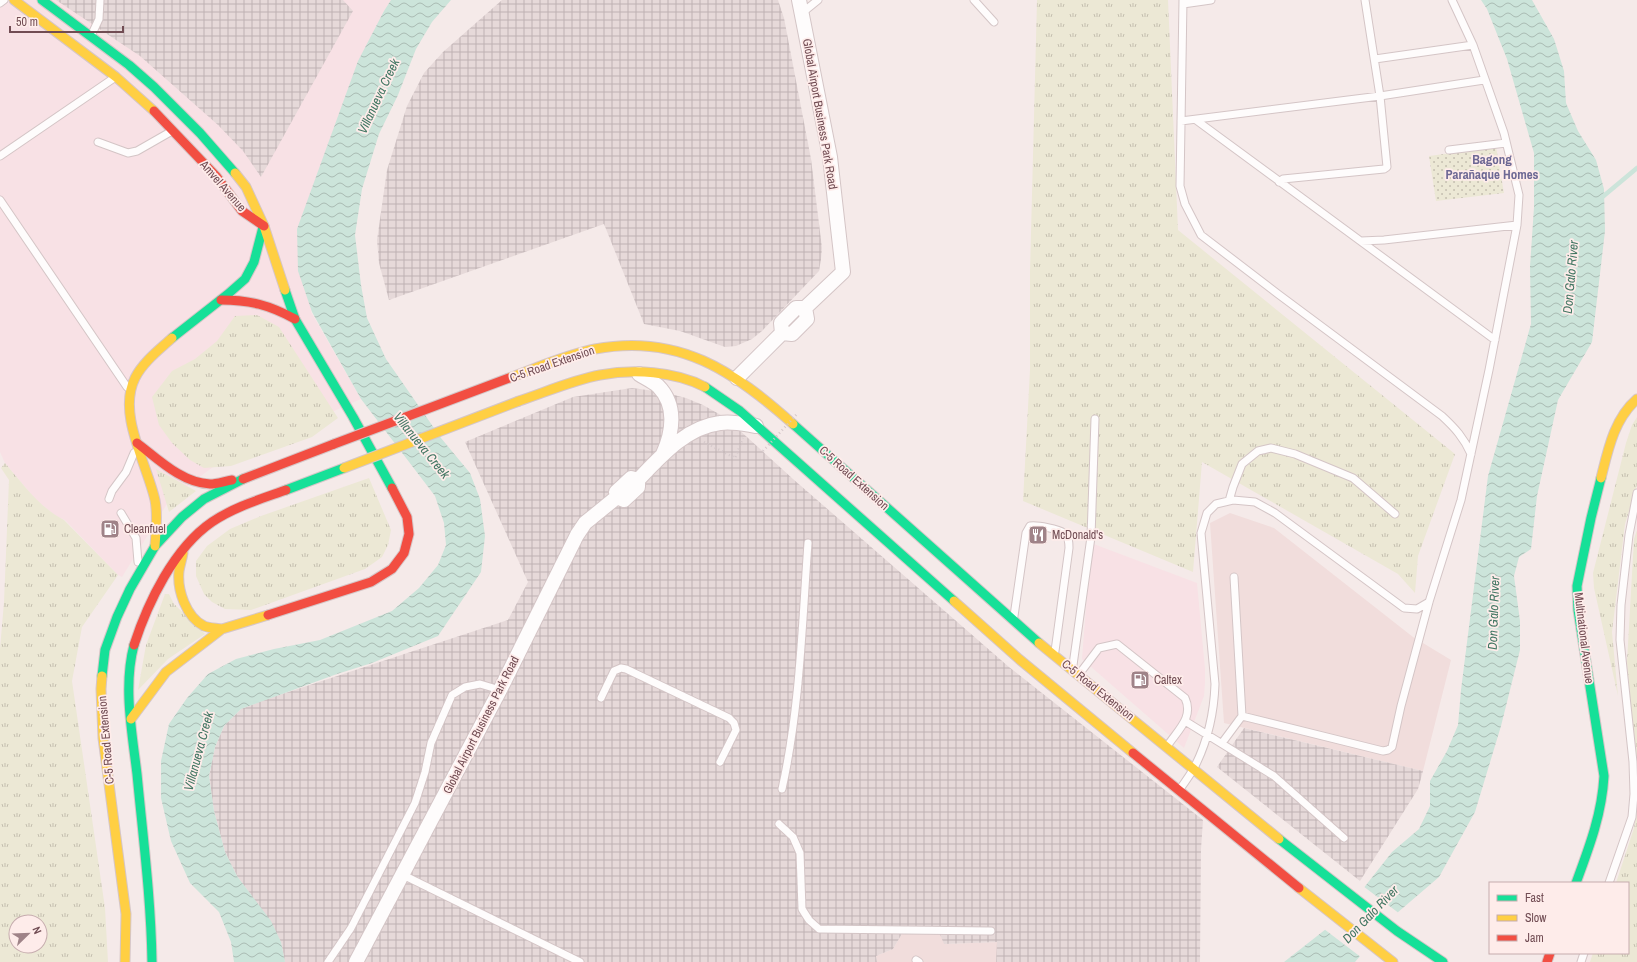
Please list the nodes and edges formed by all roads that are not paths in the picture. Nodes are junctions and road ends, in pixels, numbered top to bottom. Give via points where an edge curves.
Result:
1 (4, 0) edge
2 (14, 0) edge
3 (100, 0) edge
4 (818, 0) edge
5 (974, 0) edge
6 (1211, 0) edge
7 (1366, 0) edge
8 (1452, 0) edge
9 (49, 2) edge
10 (1183, 2) edge
11 (0, 3) edge
12 (801, 6) edge
13 (994, 22) dead end
14 (91, 36) junction
15 (1473, 45) junction
16 (1375, 59) junction
17 (116, 77) junction
18 (1484, 80) junction
19 (1380, 96) junction
20 (1196, 120) junction
21 (1181, 121) junction
22 (173, 130) junction
23 (98, 142) dead end
24 (1506, 143) junction
25 (1449, 150) dead end
26 (0, 156) edge
27 (1279, 182) junction
28 (0, 200) edge
29 (1517, 225) junction
30 (264, 226) junction
31 (1361, 241) junction
32 (221, 300) junction
33 (295, 319) junction
34 (1495, 340) junction
35 (639, 374) junction
36 (737, 378) junction
37 (131, 393) junction
38 (1637, 400) edge
39 (1095, 419) dead end
40 (757, 426) junction
41 (137, 443) junction
42 (662, 454) junction
43 (1471, 454) junction
44 (245, 478) junction
45 (1637, 493) edge
46 (109, 499) dead end
47 (1229, 501) junction
48 (121, 513) dead end
49 (1395, 514) dead end
50 (808, 543) dead end
51 (155, 546) junction
52 (184, 550) junction
53 (139, 574) junction
54 (1234, 577) dead end
55 (1429, 602) junction
56 (1014, 620) junction
57 (222, 630) junction
58 (1054, 655) junction
59 (1075, 672) junction
60 (500, 690) junction
61 (601, 698) dead end
62 (1242, 716) junction
63 (131, 719) junction
64 (1185, 721) junction
65 (1207, 734) junction
66 (1222, 743) junction
67 (1167, 746) junction
68 (720, 762) dead end
69 (1194, 768) junction
70 (782, 789) dead end
71 (1179, 791) junction
72 (779, 824) dead end
73 (1344, 838) dead end
74 (403, 874) junction
75 (1576, 882) edge
76 (1609, 882) edge
77 (991, 932) dead end
78 (125, 962) edge
79 (152, 962) edge
80 (328, 962) edge
81 (356, 962) edge
82 (580, 962) edge
83 (1393, 962) edge
84 (1443, 962) edge

1 - 11 lane
2 - 17 main road, Amvel Avenue
3 - 14 lane via 99,19
4 - 12 lane
5 - 13 lane
6 - 10 lane
7 - 16 lane
8 - 15 lane
9 - 14 main road, Amvel Avenue
10 - 21 lane
12 - 36 street, Global Airport Business Park Road via 830,157 843,272 805,308 807,319 792,334 782,333
14 - 30 main road, Amvel Avenue via 154,87 231,167 250,192
15 - 16 lane
15 - 18 lane
16 - 19 lane
17 - 22 main road, Amvel Avenue
17 - 26 lane
18 - 19 lane
18 - 24 lane
19 - 20 lane
19 - 27 lane via 1387,167 1283,179
20 - 21 lane
20 - 27 lane
21 - 43 lane via 1180,186 1185,204 1201,235 1442,416 1465,440
22 - 23 lane via 137,151 128,153
22 - 30 main road, Amvel Avenue via 216,176 242,211
24 - 25 lane
24 - 29 lane via 1519,195
27 - 31 lane
28 - 37 lane
29 - 31 lane
29 - 34 lane
30 - 32 main road via 255,260 248,274
30 - 33 main road
31 - 34 lane
32 - 33 main road via 249,300
32 - 37 main road via 186,326 151,358 137,376
33 - 57 main road via 399,500 409,526 408,544 399,562 371,582
34 - 43 lane
35 - 40 main road, C-5 Road Extension via 679,377 697,383 729,403
35 - 42 street, Global Airport Business Park Road via 657,386 669,405 672,416 671,430
35 - 52 main road, C-5 Road Extension, bridge via 601,375 519,401 238,508 212,522 198,533
36 - 44 main road, C-5 Road Extension, bridge via 708,361 685,353 625,345 596,349 509,378
36 - 56 main road, C-5 Road Extension via 764,398
37 - 41 main road via 130,404
38 - 75 main road, Multinational Avenue via 1628,408 1611,439 1577,586 1581,630 1604,776 1604,794 1600,815
39 - 59 lane via 1091,537
40 - 42 street, Global Airport Business Park Road via 732,423 710,425 684,438
40 - 71 main road, C-5 Road Extension via 1021,657
41 - 44 main road via 174,470 200,482 211,484
41 - 46 lane via 126,472
41 - 51 main road via 156,502
42 - 60 street, Global Airport Business Park Road via 638,480 631,478 626,482 616,492 617,497 585,523
43 - 55 lane via 1461,500
44 - 51 main road, C-5 Road Extension via 204,499 182,517
45 - 76 lane via 1629,535 1620,640 1634,794 1632,817
47 - 49 lane via 1242,464 1258,451 1271,448 1295,454 1353,478
47 - 55 lane via 1255,502 1275,513 1404,608 1417,608
47 - 65 lane via 1216,504 1207,513 1201,533 1215,684 1214,703
48 - 53 lane via 136,538
50 - 70 lane via 795,714
51 - 53 main road, C-5 Road Extension
52 - 57 main road via 179,572 184,601 204,626
52 - 63 main road, C-5 Road Extension via 156,591 144,614 134,648 130,690
53 - 78 main road, C-5 Road Extension via 130,589 105,650 101,689 103,738 126,914
54 - 62 lane
55 - 62 lane via 1392,747 1388,750 1383,751
56 - 58 main road, C-5 Road Extension via 1034,643
56 - 58 lane via 1026,533 1030,526 1038,525 1064,533 1068,538 1069,548
57 - 63 main road via 166,672
58 - 59 main road, C-5 Road Extension
59 - 64 lane via 1099,648 1117,644 1186,698 1189,710
59 - 67 main road, C-5 Road Extension
60 - 74 street, Global Airport Business Park Road
60 - 80 lane via 480,684 465,687 452,695 430,743 425,772 415,803 351,928
61 - 68 lane via 614,671 621,668 729,718 736,730
62 - 66 lane
63 - 79 main road, C-5 Road Extension via 151,913
64 - 65 lane
64 - 67 lane
65 - 66 lane
65 - 69 lane
66 - 73 lane via 1274,776
67 - 69 main road, C-5 Road Extension
69 - 71 lane
69 - 84 main road, C-5 Road Extension via 1344,891
71 - 83 main road, C-5 Road Extension
72 - 77 lane via 793,837 800,854 802,909 819,929
74 - 81 street, Global Airport Business Park Road
74 - 82 lane

